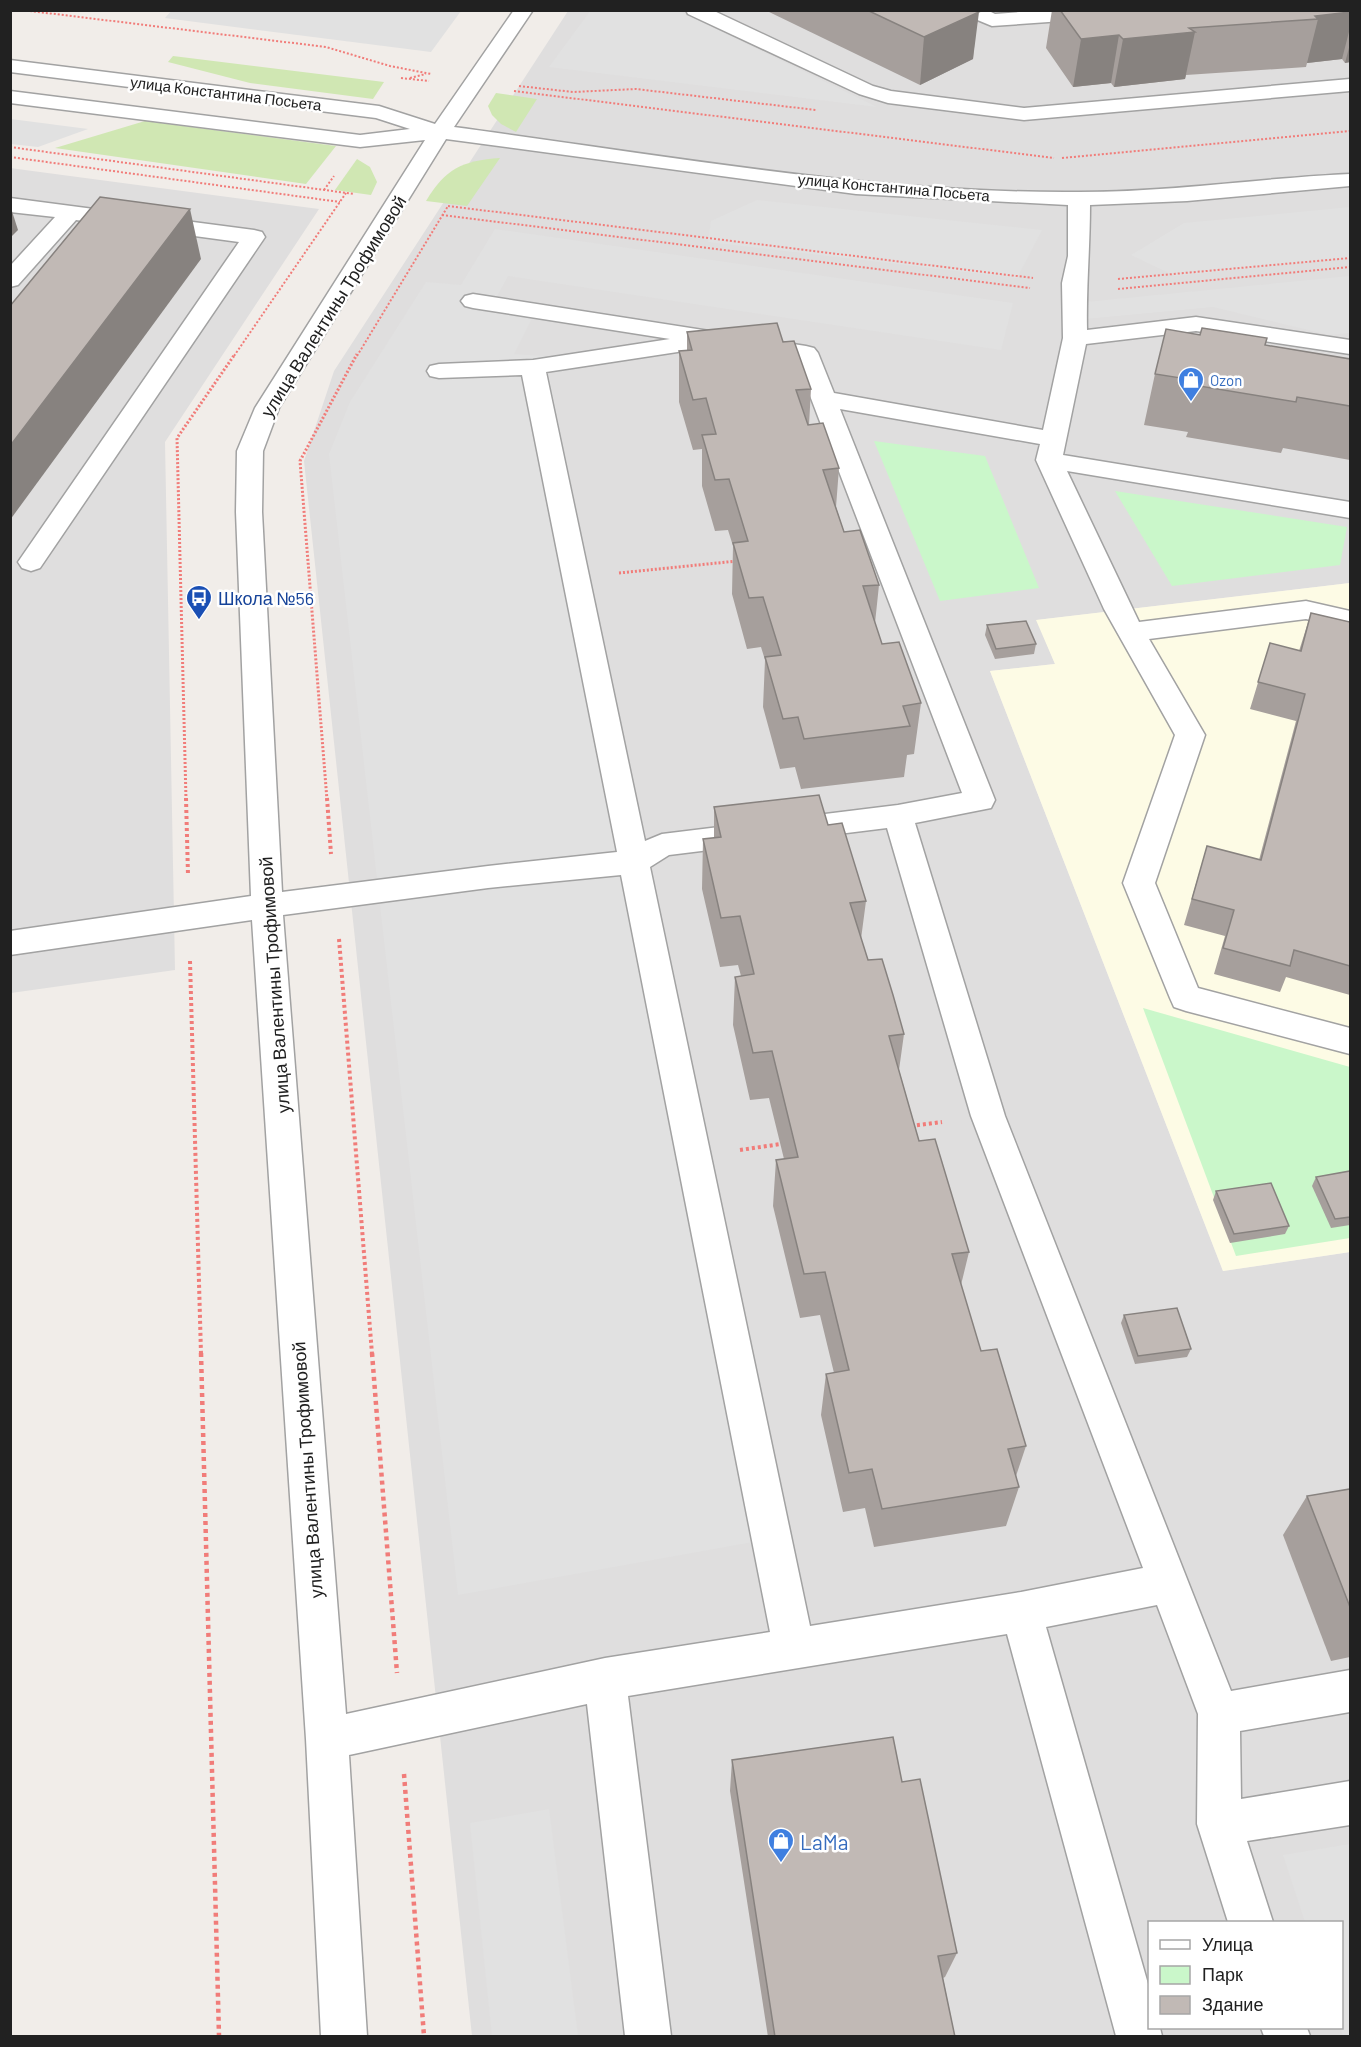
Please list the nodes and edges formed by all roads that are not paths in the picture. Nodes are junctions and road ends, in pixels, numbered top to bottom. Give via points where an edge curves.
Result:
1 (524, 10) edge
2 (695, 10) edge
3 (970, 10) edge
4 (1135, 10) edge
5 (10, 66) edge
6 (1350, 85) edge
7 (10, 97) edge
8 (440, 132) junction
9 (1350, 180) edge
10 (1079, 199) junction
11 (10, 205) edge
12 (71, 213) junction
13 (10, 280) edge
14 (473, 301) dead end
15 (1075, 338) junction
16 (716, 339) junction
17 (1350, 347) edge
18 (532, 367) junction
19 (439, 371) dead end
20 (824, 399) junction
21 (1051, 450) junction
22 (1350, 510) edge
23 (32, 562) dead end
24 (1350, 620) edge
25 (1131, 632) junction
26 (898, 816) junction
27 (634, 862) junction
28 (267, 908) junction
29 (10, 944) edge
30 (1350, 1041) edge
31 (1169, 1583) junction
32 (1021, 1612) junction
33 (794, 1648) junction
34 (604, 1679) junction
35 (1350, 1691) edge
36 (1219, 1714) junction
37 (327, 1739) junction
38 (1350, 1803) edge
39 (1219, 1824) junction
40 (1249, 1921) edge
41 (344, 2037) edge
42 (648, 2037) edge
43 (1139, 2037) edge

1 - 8 street, улица Валентины Трофимовой
2 - 6 street via 888,97 1024,114
3 - 4 street via 992,20
5 - 8 street, улица Константина Посьета via 379,112
7 - 8 street, улица Константина Посьета via 360,141
8 - 10 street, улица Константина Посьета via 856,187
8 - 28 street, улица Валентины Трофимовой via 267,408 250,451
9 - 10 street, улица Константина Посьета
10 - 15 street
11 - 12 street
12 - 13 street
12 - 23 street via 254,237
14 - 16 street
15 - 17 street via 1196,324
15 - 21 street
16 - 18 street
16 - 20 street via 806,353
18 - 19 street
18 - 27 street
20 - 21 street
20 - 26 street via 980,800
21 - 22 street
21 - 25 street
24 - 25 street via 1306,610
25 - 30 street via 1190,735 1139,883 1186,998
26 - 27 street via 662,845
26 - 31 street via 988,1116
27 - 28 street via 488,877
27 - 33 street
28 - 29 street
28 - 37 street, улица Валентины Трофимовой
31 - 32 street
31 - 36 street
32 - 33 street
32 - 43 street
33 - 34 street
34 - 37 street
34 - 42 street
35 - 36 street
36 - 39 street
37 - 41 street, улица Валентины Трофимовой
38 - 39 street
39 - 40 street

